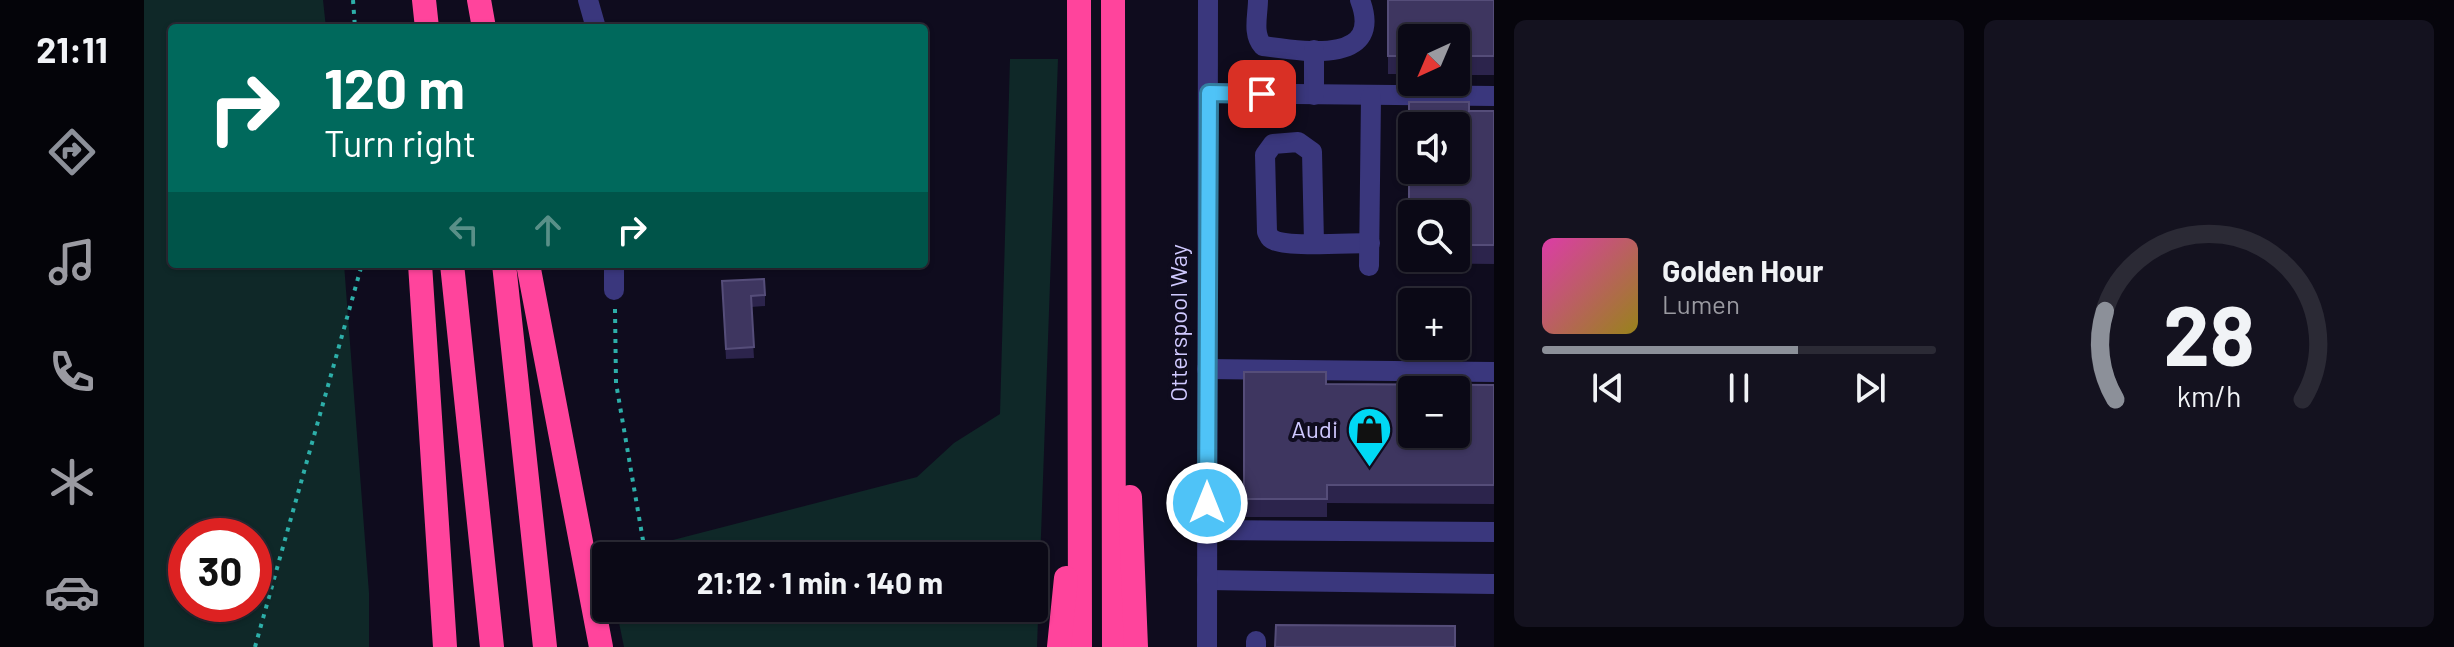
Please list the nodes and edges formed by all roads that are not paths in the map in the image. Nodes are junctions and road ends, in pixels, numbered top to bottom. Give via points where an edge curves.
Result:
1 (424, 0) edge
2 (478, 0) edge
3 (588, 0) edge
4 (1079, 0) edge
5 (1113, 0) edge
6 (1208, 0) edge
7 (1258, 0) edge
8 (1360, 0) edge
9 (424, 24) edge
10 (481, 24) edge
11 (595, 24) edge
12 (1314, 50) junction
13 (1209, 93) junction
14 (1314, 95) junction
15 (1494, 96) edge
16 (1371, 97) junction
17 (1115, 163) junction
18 (1314, 243) junction
19 (1370, 243) junction
20 (1369, 266) dead end
21 (420, 268) edge
22 (452, 268) edge
23 (504, 268) edge
24 (529, 268) edge
25 (614, 268) edge
26 (614, 290) road end
27 (1207, 369) junction
28 (1494, 372) edge
29 (1080, 456) junction
30 (1207, 530) junction
31 (1494, 532) edge
32 (1207, 580) junction
33 (1494, 584) edge
34 (445, 647) edge
35 (492, 647) edge
36 (545, 647) edge
37 (601, 647) edge
38 (1059, 647) edge
39 (1080, 647) edge
40 (1114, 647) edge
41 (1136, 647) edge
42 (1207, 647) edge

1 - 9 highway
2 - 10 highway
3 - 11 street
4 - 29 highway
5 - 17 highway
6 - 13 street, Otterspool Way
7 - 12 street via 1257,33 1263,46
8 - 12 street via 1359,41 1345,49
12 - 14 street
13 - 14 street
13 - 27 street, Otterspool Way
14 - 16 street
15 - 16 street
16 - 19 street
17 - 40 highway
17 - 41 highway
18 - 18 street via 1279,242 1267,232 1265,155 1273,144 1298,142 1312,152
18 - 19 street
19 - 20 street
21 - 34 highway
22 - 35 highway
23 - 36 highway
24 - 37 highway
25 - 26 street
27 - 28 street
27 - 30 street, Otterspool Way
29 - 38 highway
29 - 39 highway
30 - 31 street
30 - 32 street, Otterspool Way
32 - 33 street
32 - 42 street, Otterspool Way

